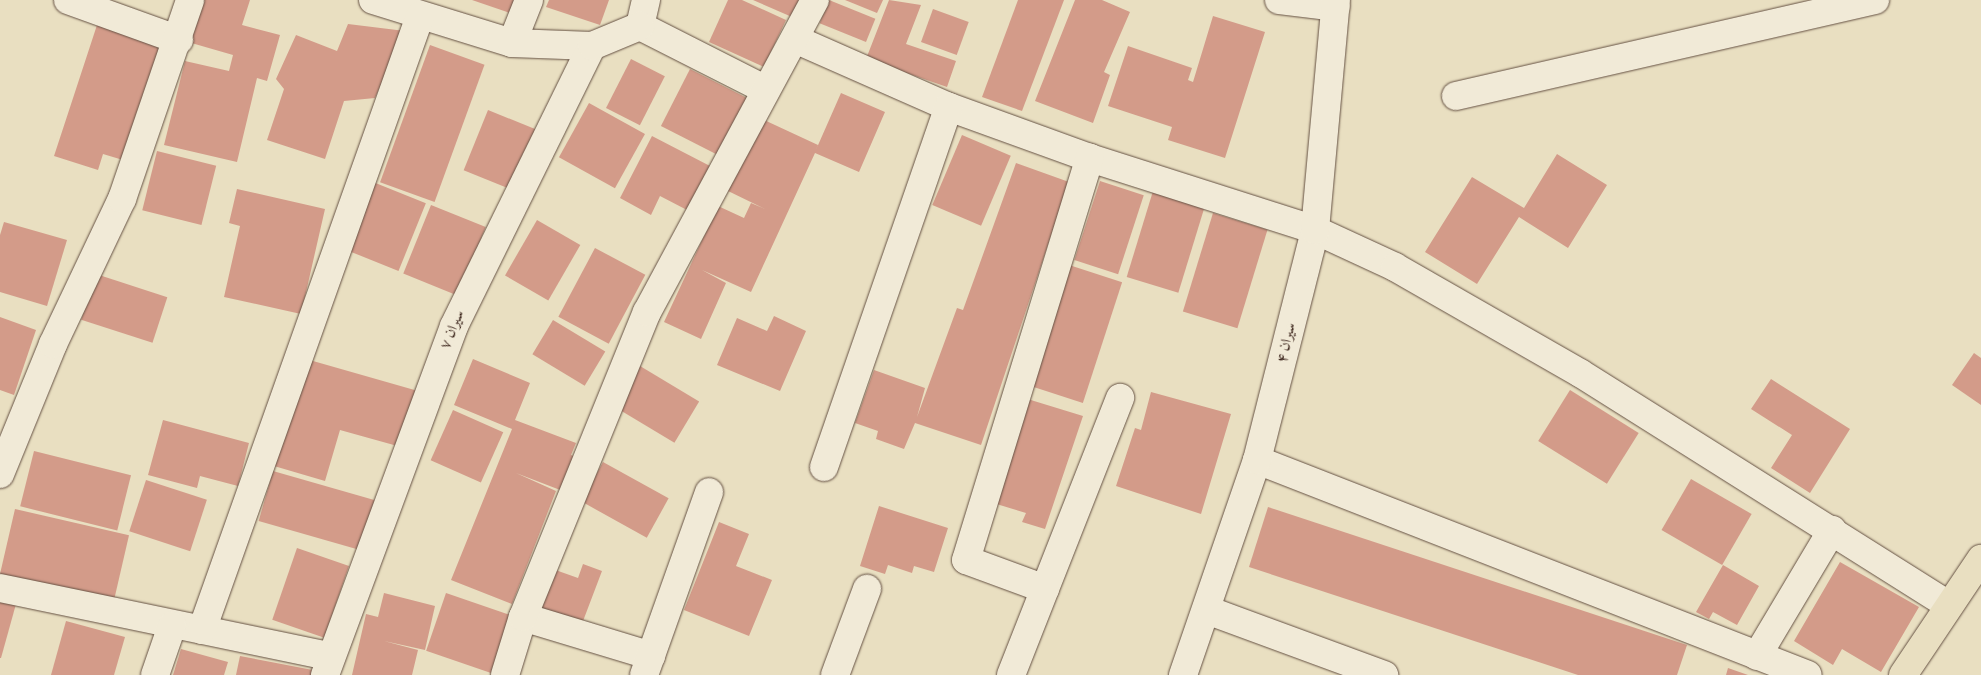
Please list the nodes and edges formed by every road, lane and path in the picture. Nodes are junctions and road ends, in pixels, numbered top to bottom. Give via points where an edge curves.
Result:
1 (68, 0) edge
2 (190, 0) edge
3 (373, 0) edge
4 (529, 0) edge
5 (815, 0) edge
6 (1279, 0) edge
7 (1875, 0) edge
8 (1336, 3) edge
9 (643, 13) edge
10 (420, 16) junction
11 (178, 40) junction
12 (797, 40) junction
13 (512, 43) junction
14 (592, 46) junction
15 (766, 90) junction
16 (1456, 96) dead end
17 (949, 107) junction
18 (1090, 158) junction
19 (1315, 230) junction
20 (1120, 398) dead end
21 (1257, 460) junction
22 (824, 467) dead end
23 (0, 474) edge
24 (709, 492) dead end
25 (1832, 530) junction
26 (1981, 559) edge
27 (0, 588) edge
28 (867, 589) dead end
29 (1045, 589) junction
30 (1949, 604) junction
31 (1208, 610) junction
32 (523, 617) junction
33 (172, 626) junction
34 (202, 630) junction
35 (1757, 656) junction
36 (327, 665) edge
37 (647, 666) edge
38 (155, 675) edge
39 (505, 675) edge
40 (835, 675) edge
41 (1011, 675) edge
42 (1183, 675) edge
43 (1384, 675) edge
44 (1808, 675) edge
45 (1903, 675) edge

1 - 11 street
2 - 11 street
3 - 10 street
4 - 13 street
5 - 12 street
6 - 8 street
7 - 16 street
8 - 19 street, سیران ۴
9 - 14 street
9 - 15 street
10 - 13 street
10 - 34 street
11 - 23 street via 122,199 53,344
12 - 15 street
12 - 17 street
13 - 14 street
14 - 36 street, سیران ۷ via 454,326
15 - 32 street via 647,312
17 - 18 street
17 - 22 street
18 - 19 street
18 - 29 street via 966,560
19 - 21 street, سیران ۴
19 - 25 street via 1395,267 1580,372
20 - 29 street
21 - 31 street, سیران ۴
21 - 35 street
24 - 37 street
25 - 30 street
25 - 35 street
26 - 30 main road
27 - 33 street
28 - 40 street
29 - 41 street
30 - 45 main road
31 - 42 street, سیران ۴
31 - 43 street
32 - 37 street
32 - 39 street
33 - 34 street
33 - 38 street
34 - 36 street
35 - 44 street

